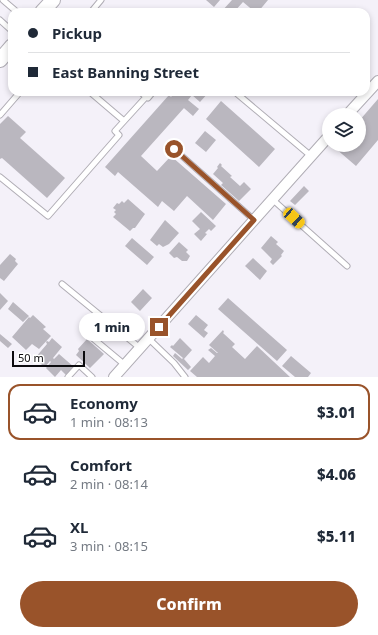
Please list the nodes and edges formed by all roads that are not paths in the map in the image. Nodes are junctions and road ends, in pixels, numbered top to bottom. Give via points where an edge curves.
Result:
1 (3, 0) edge
2 (52, 0) edge
3 (101, 0) edge
4 (12, 8) edge
5 (45, 8) edge
6 (94, 8) edge
7 (0, 20) edge
8 (8, 27) edge
9 (8, 51) edge
10 (0, 60) edge
11 (378, 81) edge
12 (370, 90) edge
13 (17, 96) edge
14 (95, 96) edge
15 (150, 96) edge
16 (240, 96) edge
17 (365, 96) edge
18 (146, 97) joint
19 (354, 108) edge
20 (0, 115) edge
21 (124, 121) junction
22 (322, 144) edge
23 (174, 149) dead end
24 (311, 156) junction
25 (0, 177) edge
26 (272, 199) junction
27 (254, 220) junction
28 (347, 266) dead end
29 (62, 284) dead end
30 (104, 318) junction
31 (148, 338) junction
32 (140, 348) junction
33 (125, 364) junction
34 (68, 377) edge
35 (92, 377) edge
36 (114, 377) edge
37 (185, 377) edge

1 - 4 lane
2 - 5 street
3 - 6 lane
7 - 8 lane
9 - 10 street
11 - 12 street
13 - 20 lane
14 - 21 lane
15 - 18 lane
16 - 24 lane
17 - 19 street
18 - 21 lane
21 - 25 lane via 115,131 119,135 48,216
22 - 24 street
23 - 27 lane
24 - 26 street
26 - 27 street
26 - 28 lane
27 - 31 street
29 - 30 lane
30 - 32 lane
30 - 33 lane via 89,335
31 - 32 street
31 - 37 lane
32 - 33 street
33 - 36 street
34 - 35 lane via 79,365

